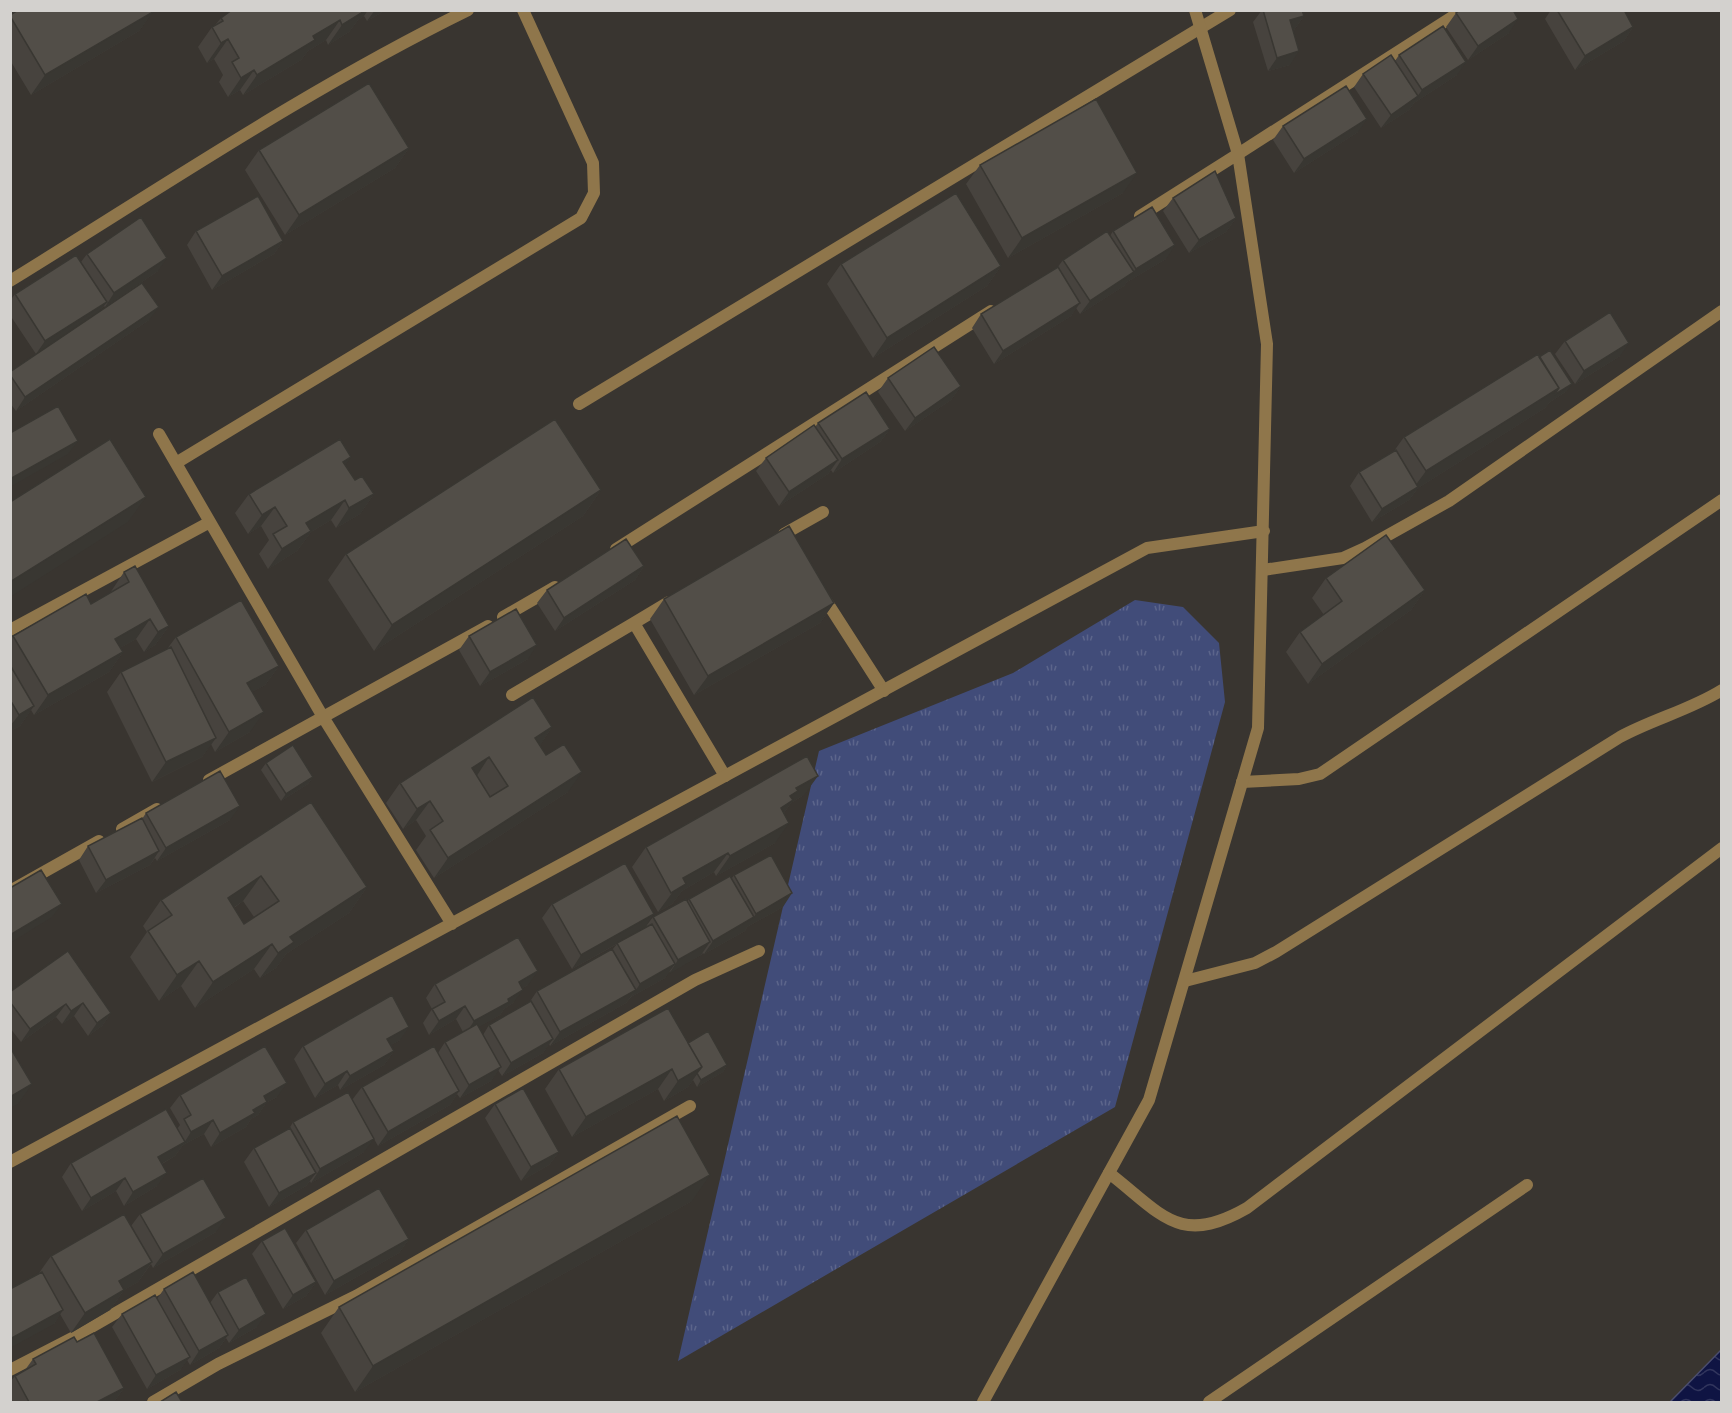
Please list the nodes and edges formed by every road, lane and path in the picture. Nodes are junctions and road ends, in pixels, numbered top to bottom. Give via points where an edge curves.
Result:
1 (468, 10) edge
2 (523, 10) edge
3 (1195, 10) edge
4 (1230, 10) edge
5 (1454, 13) edge
6 (1200, 30) junction
7 (1238, 154) junction
8 (1128, 224) edge
9 (10, 281) edge
10 (998, 306) edge
11 (1722, 311) edge
12 (579, 404) dead end
13 (159, 434) dead end
14 (176, 463) junction
15 (1722, 500) edge
16 (823, 512) dead end
17 (210, 522) junction
18 (1264, 531) junction
19 (783, 540) edge
20 (609, 554) edge
21 (1263, 570) junction
22 (569, 579) edge
23 (816, 584) edge
24 (684, 593) edge
25 (634, 623) junction
26 (10, 630) edge
27 (1722, 690) edge
28 (884, 691) junction
29 (512, 696) dead end
30 (323, 717) junction
31 (725, 776) junction
32 (1242, 782) junction
33 (198, 787) edge
34 (167, 804) edge
35 (1722, 848) edge
36 (10, 891) edge
37 (452, 924) junction
38 (759, 951) dead end
39 (1185, 981) junction
40 (690, 1106) dead end
41 (10, 1162) edge
42 (1109, 1173) junction
43 (1527, 1185) dead end
44 (10, 1370) edge
45 (153, 1402) edge
46 (983, 1402) edge
47 (1209, 1402) edge

1 - 9 street via 298,102
2 - 14 street via 593,163 594,194 581,218
3 - 6 street
4 - 6 street
5 - 7 street
6 - 7 street
6 - 12 street
7 - 8 street
7 - 18 street via 1267,344
10 - 20 street
11 - 21 street via 1449,501 1343,558
13 - 14 street
14 - 17 street
15 - 32 street via 1320,774
16 - 19 street
17 - 26 street
17 - 30 street
18 - 21 street
18 - 28 street via 1148,548
21 - 32 street via 1258,728
22 - 30 street
23 - 28 street
24 - 25 street
25 - 29 street
25 - 31 street
27 - 39 street via 1698,705 1620,737 1255,963
28 - 31 street
30 - 33 street
30 - 37 street
31 - 37 street
32 - 39 street
34 - 36 street
35 - 42 street via 1247,1208 1222,1222 1196,1228 1173,1222
37 - 41 street
38 - 44 street via 695,980
39 - 42 street via 1149,1100
40 - 45 street via 356,1296 218,1364
42 - 46 street
43 - 47 street

